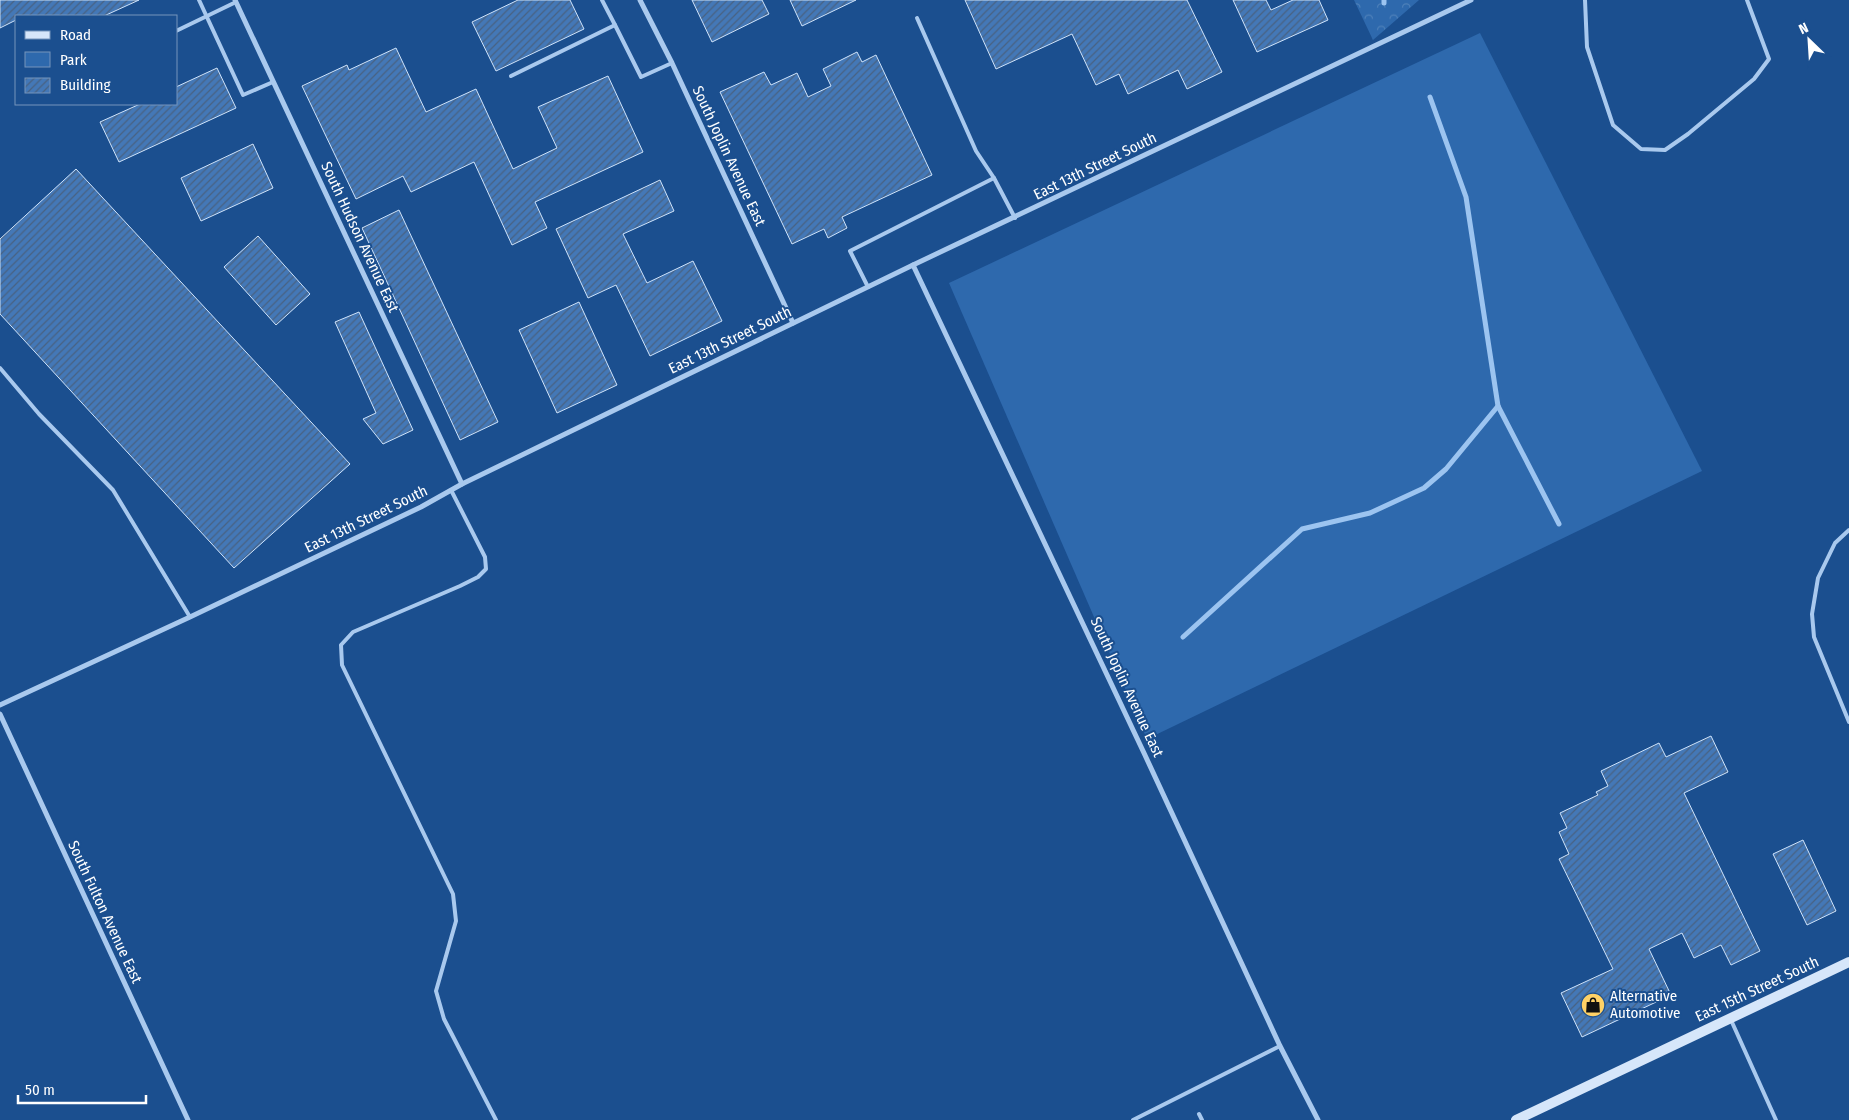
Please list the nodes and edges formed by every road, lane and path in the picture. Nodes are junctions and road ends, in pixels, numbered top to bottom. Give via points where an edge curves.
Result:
1 (199, 0) edge
2 (602, 0) edge
3 (640, 0) edge
4 (1471, 0) edge
5 (1585, 0) edge
6 (1747, 0) edge
7 (235, 1) edge
8 (206, 17) junction
9 (917, 18) dead end
10 (615, 25) junction
11 (178, 30) edge
12 (672, 63) junction
13 (511, 76) dead end
14 (273, 82) junction
15 (994, 178) junction
16 (1015, 218) junction
17 (913, 264) junction
18 (868, 287) junction
19 (793, 323) junction
20 (0, 368) edge
21 (462, 484) junction
22 (451, 490) junction
23 (1849, 530) edge
24 (190, 617) junction
25 (0, 705) edge
26 (0, 714) edge
27 (1849, 722) edge
28 (1849, 962) edge
29 (1730, 1018) junction
30 (1280, 1046) junction
31 (1199, 1114) dead end
32 (188, 1120) edge
33 (496, 1120) edge
34 (1133, 1120) edge
35 (1202, 1120) edge
36 (1318, 1120) edge
37 (1516, 1120) edge
38 (1776, 1120) edge

1 - 8 lane
2 - 10 lane
3 - 12 street, South Joplin Avenue East
4 - 16 street, East 13th Street South
5 - 6 lane via 1587,47 1613,125 1641,149 1666,150 1748,85 1769,59
7 - 8 lane
7 - 14 street, South Hudson Avenue East
8 - 11 lane
8 - 14 lane via 243,95
9 - 15 lane via 976,151
10 - 12 lane via 641,77
10 - 13 lane
12 - 19 street, South Joplin Avenue East
14 - 21 street, South Hudson Avenue East
15 - 16 lane
15 - 18 lane via 850,250
16 - 17 street, East 13th Street South
17 - 18 street, East 13th Street South
17 - 30 street, South Joplin Avenue East
18 - 19 street, East 13th Street South
19 - 21 street, East 13th Street South
20 - 24 lane via 39,414 113,490
21 - 22 street, East 13th Street South
22 - 24 street, East 13th Street South
22 - 33 lane via 485,557 486,569 460,586 353,632 341,645 342,665 453,894 456,921 436,991 444,1019
23 - 27 lane via 1835,543 1818,578 1812,614 1814,637
24 - 25 street, East 13th Street South
26 - 32 street, South Fulton Avenue East
28 - 29 main road, East 15th Street South
29 - 37 main road, East 15th Street South
29 - 38 lane
30 - 34 lane
30 - 36 street, South Joplin Avenue East
31 - 35 lane

